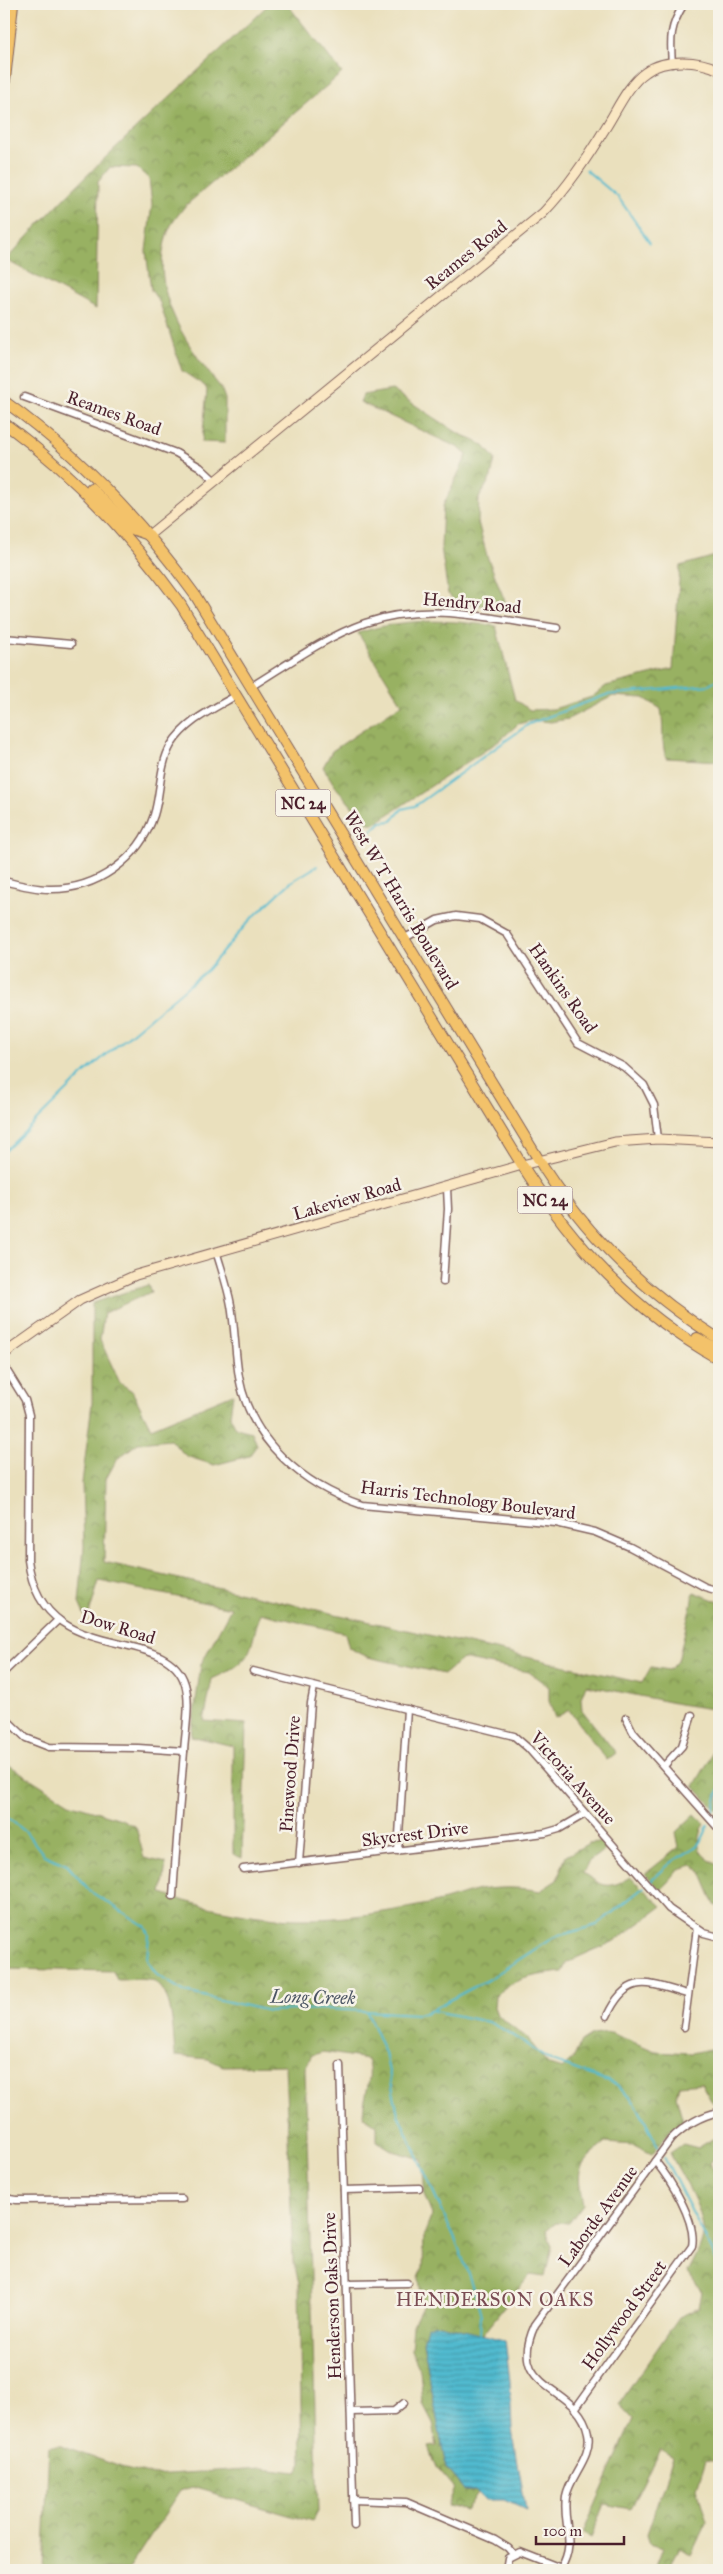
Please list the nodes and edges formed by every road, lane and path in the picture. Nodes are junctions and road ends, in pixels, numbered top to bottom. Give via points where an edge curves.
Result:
1 (13, 4) edge
2 (684, 4) edge
3 (672, 64) junction
4 (719, 70) edge
5 (4, 89) edge
6 (24, 397) dead end
7 (4, 401) edge
8 (4, 423) edge
9 (46, 456) junction
10 (215, 481) junction
11 (149, 535) junction
12 (557, 628) dead end
13 (4, 638) edge
14 (71, 644) dead end
15 (252, 686) junction
16 (237, 695) junction
17 (4, 881) edge
18 (405, 938) junction
19 (658, 1139) junction
20 (719, 1142) edge
21 (539, 1160) junction
22 (522, 1165) junction
23 (447, 1188) junction
24 (217, 1254) junction
25 (443, 1282) dead end
26 (658, 1319) junction
27 (719, 1339) edge
28 (719, 1350) edge
29 (4, 1354) edge
30 (719, 1359) edge
31 (4, 1366) edge
32 (719, 1591) edge
33 (58, 1620) junction
34 (253, 1671) dead end
35 (4, 1672) edge
36 (314, 1687) junction
37 (408, 1709) junction
38 (692, 1715) dead end
39 (4, 1717) edge
40 (626, 1718) dead end
41 (184, 1752) junction
42 (664, 1766) junction
43 (585, 1814) junction
44 (719, 1829) edge
45 (398, 1851) junction
46 (299, 1863) junction
47 (243, 1870) dead end
48 (173, 1896) dead end
49 (697, 1928) junction
50 (719, 1937) edge
51 (687, 1994) junction
52 (607, 2016) dead end
53 (684, 2027) dead end
54 (340, 2066) dead end
55 (719, 2112) edge
56 (655, 2161) junction
57 (419, 2188) dead end
58 (344, 2190) junction
59 (4, 2198) edge
60 (182, 2199) dead end
61 (407, 2283) dead end
62 (347, 2284) junction
63 (404, 2403) dead end
64 (575, 2409) junction
65 (351, 2412) junction
66 (353, 2500) junction
67 (354, 2526) dead end
68 (513, 2554) junction
69 (564, 2569) edge
70 (506, 2570) edge

1 - 5 main road
2 - 3 street via 674,20 670,37
3 - 4 main road, Reames Road via 703,64
3 - 10 main road, Reames Road via 650,69 635,82 575,176 543,213
6 - 10 street, Reames Road via 176,453 207,472
7 - 11 main road, West W T Harris Boulevard / NC 24 via 75,458
8 - 9 main road, West W T Harris Boulevard / NC 24
9 - 11 main road via 89,486 132,529
9 - 16 main road, West W T Harris Boulevard / NC 24 via 95,501 140,551 181,605
10 - 11 main road, Reames Road
11 - 15 main road, West W T Harris Boulevard / NC 24 via 199,602
12 - 15 street, Hendry Road via 443,612 402,614 365,623 330,639
13 - 14 street
15 - 18 main road, West W T Harris Boulevard / NC 24
16 - 17 street via 199,717 177,737 166,758 148,831 122,864 91,881 64,889 40,889
16 - 22 main road, West W T Harris Boulevard / NC 24
18 - 19 street, Hankins Road via 437,920 456,916 480,919 507,934 578,1042 624,1067 644,1084 654,1105
18 - 21 main road, West W T Harris Boulevard / NC 24
19 - 20 main road, Lakeview Road
19 - 21 main road, Lakeview Road via 615,1142
21 - 22 main road, Lakeview Road
21 - 27 main road, West W T Harris Boulevard / NC 24 via 578,1217 612,1255 658,1297
22 - 23 main road, Lakeview Road
22 - 26 main road, West W T Harris Boulevard / NC 24 via 581,1247 611,1279
23 - 24 main road, Lakeview Road
23 - 25 street
24 - 29 main road, Lakeview Road via 136,1275 100,1290
24 - 32 street, Harris Technology Boulevard via 230,1304 244,1396 253,1419 267,1440 300,1475 338,1497 362,1505 556,1523 595,1532
26 - 28 main road
26 - 30 main road, West W T Harris Boulevard / NC 24
31 - 33 street, Dow Road via 25,1400 29,1415 29,1568 40,1597
33 - 35 street
33 - 41 street, Dow Road via 89,1637 156,1653 174,1664 186,1692
34 - 36 street, Victoria Avenue
36 - 37 street, Victoria Avenue
36 - 46 street, Pinewood Drive
37 - 43 street, Victoria Avenue via 514,1736
37 - 45 street
38 - 42 street via 682,1746
39 - 41 street via 26,1738 49,1747
40 - 42 street via 633,1732
41 - 48 street, Dow Road
42 - 44 street
43 - 45 street, Skycrest Drive via 559,1829 544,1833
43 - 49 street, Victoria Avenue via 669,1909
45 - 46 street, Skycrest Drive
46 - 47 street, Skycrest Drive
49 - 50 street, Victoria Avenue
49 - 51 street
51 - 52 street via 638,1983 613,2002
51 - 53 street
54 - 58 street, Henderson Oaks Drive
55 - 56 street, Laborde Avenue via 681,2129
56 - 64 street, Hollywood Street via 671,2181 693,2238 690,2250
56 - 64 street, Laborde Avenue via 535,2325 528,2340 528,2360 535,2378
57 - 58 street
58 - 62 street, Henderson Oaks Drive
59 - 60 street
61 - 62 street
62 - 65 street, Henderson Oaks Drive
63 - 65 street via 394,2411
64 - 69 street, Laborde Avenue via 584,2420 588,2442 566,2498 570,2540
65 - 66 street, Henderson Oaks Drive
66 - 67 street, Henderson Oaks Drive
66 - 68 street via 406,2502 495,2540
68 - 69 street via 522,2552
68 - 70 street via 507,2560

